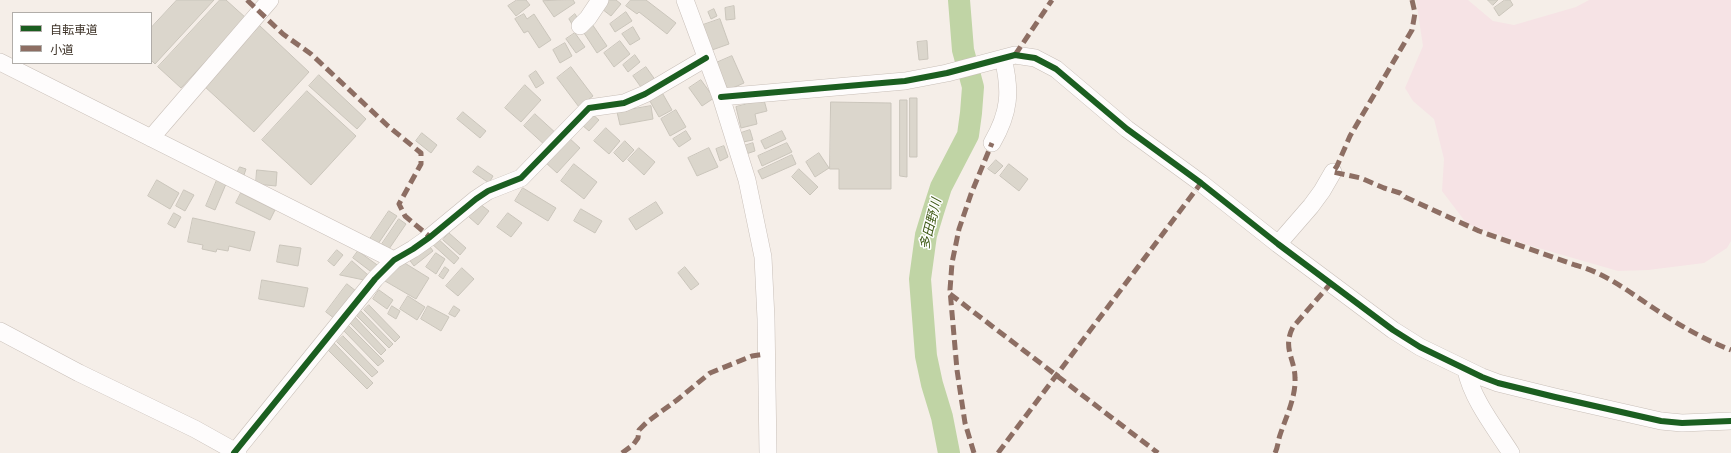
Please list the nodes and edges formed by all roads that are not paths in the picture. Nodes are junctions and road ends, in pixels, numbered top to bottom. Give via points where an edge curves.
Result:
1 (270, 0) edge
2 (600, 0) edge
3 (685, 0) edge
4 (580, 26) dead end
5 (706, 58) junction
6 (999, 58) junction
7 (0, 62) edge
8 (721, 97) junction
9 (151, 138) junction
10 (992, 143) dead end
11 (1333, 172) dead end
12 (1278, 244) junction
13 (394, 260) junction
14 (0, 331) edge
15 (1466, 370) junction
16 (1731, 421) edge
17 (236, 452) edge
18 (768, 453) edge
19 (1511, 453) edge

1 - 9 street
2 - 4 street
3 - 5 street
5 - 8 street
5 - 13 street via 646,94 624,103 589,108 521,178 488,191 430,237
6 - 8 street via 947,73 905,81
6 - 10 street via 1009,95 1003,120
6 - 12 street via 1024,55 1056,69 1127,129
7 - 9 street
8 - 18 street via 747,180 763,257
9 - 13 street
11 - 12 street via 1311,206
12 - 15 street via 1393,330
13 - 17 street via 375,279
14 - 17 street
15 - 16 street via 1498,383 1661,421 1682,424
15 - 19 street via 1475,395

